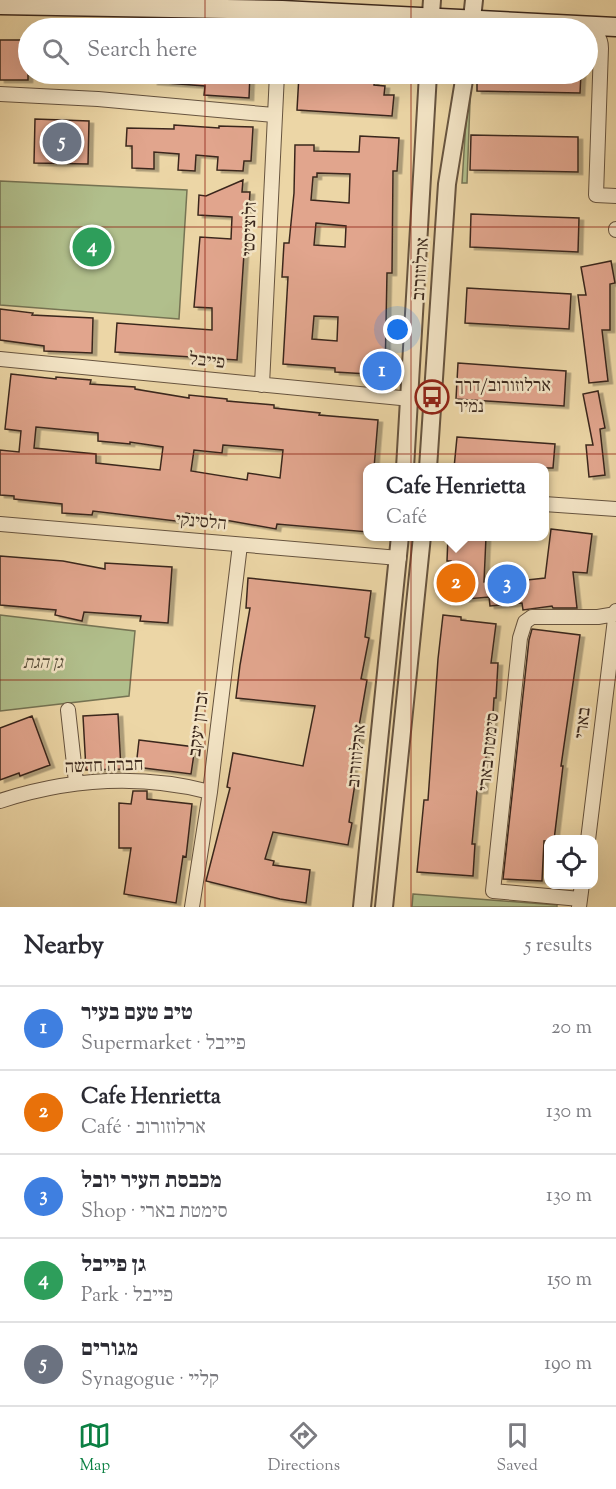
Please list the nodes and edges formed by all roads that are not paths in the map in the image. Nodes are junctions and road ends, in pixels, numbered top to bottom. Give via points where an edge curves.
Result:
1 (474, 0) edge
2 (0, 5) edge
3 (431, 15) edge
4 (472, 18) edge
5 (598, 26) edge
6 (616, 27) edge
7 (598, 37) edge
8 (276, 84) edge
9 (427, 84) edge
10 (463, 84) edge
11 (0, 94) edge
12 (274, 115) junction
13 (616, 196) edge
14 (0, 359) edge
15 (262, 386) junction
16 (411, 399) junction
17 (405, 463) edge
18 (428, 463) edge
19 (549, 504) edge
20 (616, 509) edge
21 (0, 524) edge
22 (400, 541) edge
23 (422, 541) edge
24 (240, 544) junction
25 (399, 558) junction
26 (616, 613) edge
27 (68, 710) dead end
28 (76, 782) junction
29 (210, 792) junction
30 (0, 801) edge
31 (589, 835) edge
32 (580, 903) edge
33 (192, 907) edge
34 (362, 907) edge
35 (384, 907) edge

1 - 4 street
2 - 3 main road
5 - 6 main road
7 - 13 street via 602,48 596,195
8 - 12 street, זלוציסטי
9 - 16 street, ארלוזורוב
10 - 18 street, ארלוזורוב via 447,184
11 - 12 street
12 - 15 street, זלוציסטי
14 - 15 street, פייבל
15 - 16 street, פייבל
16 - 17 street, ארלוזורוב
19 - 20 street
21 - 24 street, הלסינקי
22 - 25 street, ארלוזורוב
23 - 35 street
24 - 25 street, הלסינקי
24 - 29 street, זכרון יעקב
25 - 34 street, ארלוזורוב
26 - 31 street, בארי
26 - 32 street, סימטת בארי via 598,617 532,617 525,622 520,638 493,891
27 - 28 street
28 - 29 street, חברה חדשה via 143,782
28 - 30 street, חברה חדשה
29 - 33 street, זכרון יעקב

